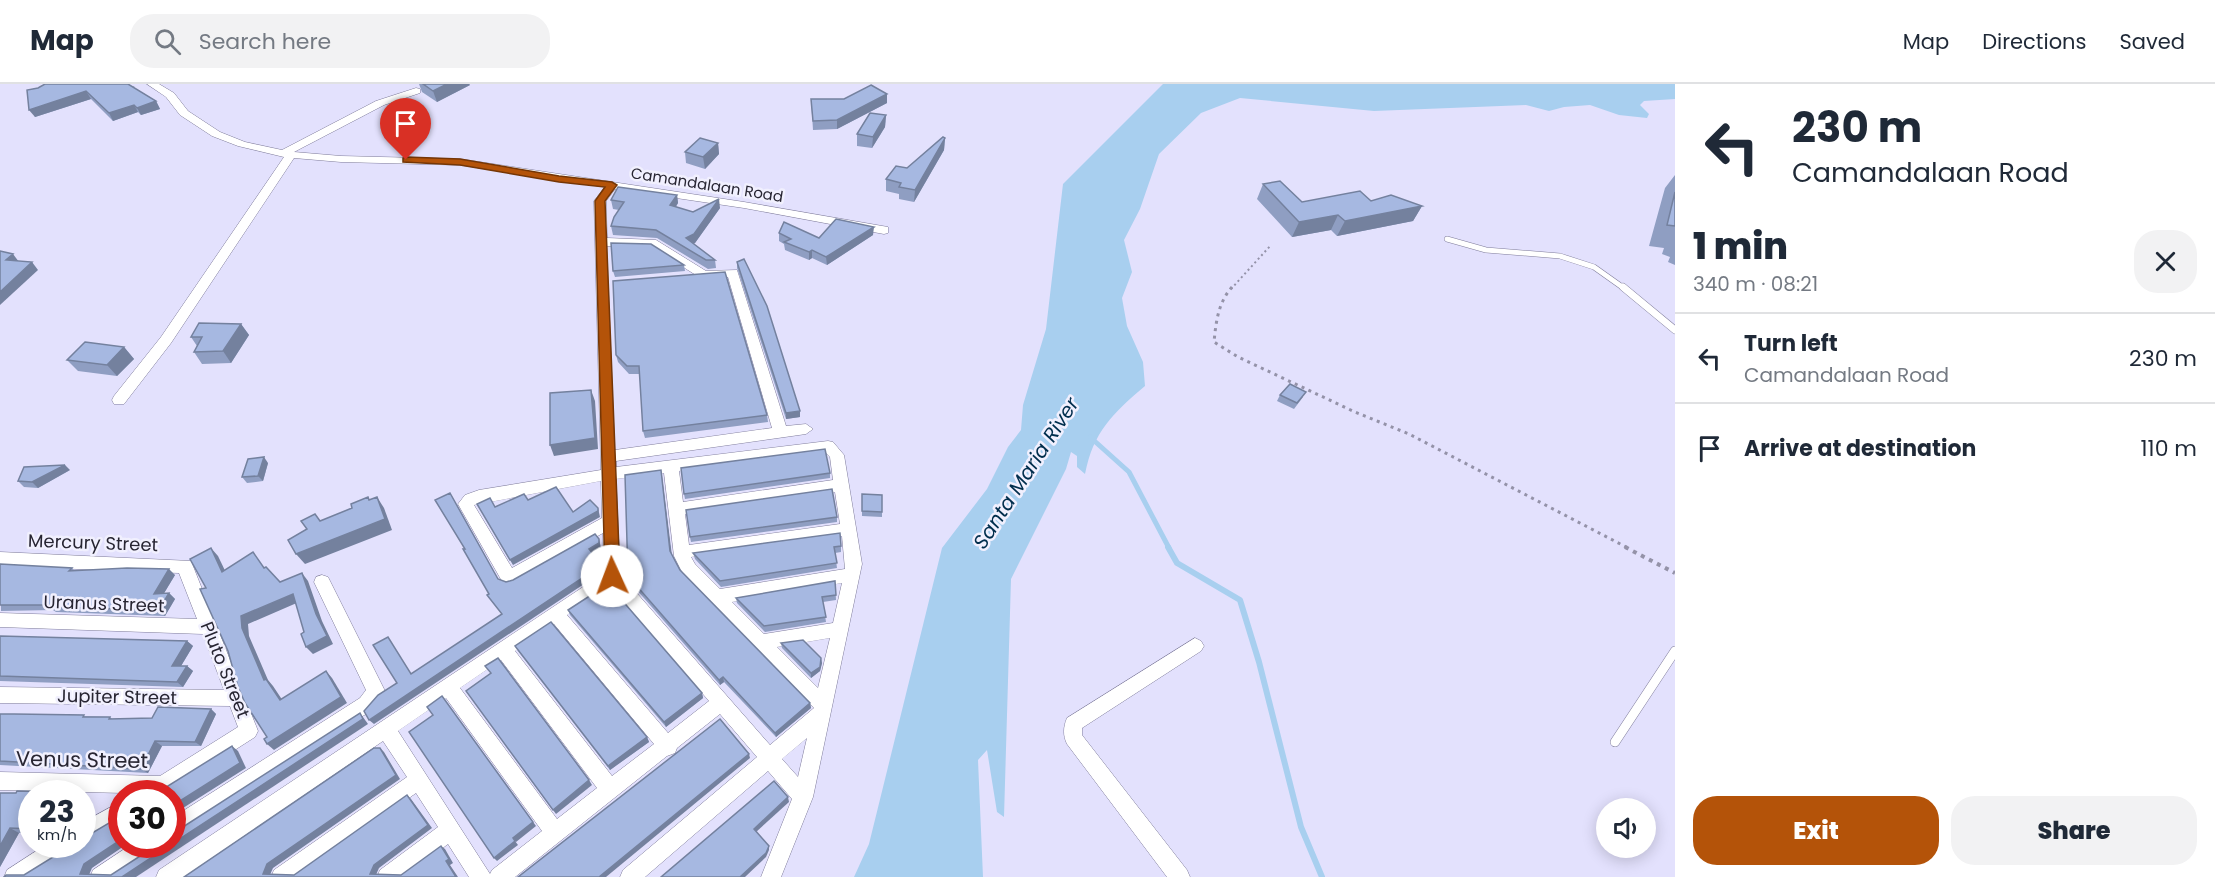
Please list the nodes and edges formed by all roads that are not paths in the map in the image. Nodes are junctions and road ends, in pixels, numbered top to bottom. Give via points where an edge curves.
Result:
1 (152, 84) edge
2 (416, 91) dead end
3 (287, 154) junction
4 (612, 185) junction
5 (884, 230) dead end
6 (1447, 239) dead end
7 (603, 242) junction
8 (703, 274) junction
9 (681, 276) edge
10 (1675, 330) edge
11 (119, 400) dead end
12 (806, 429) dead end
13 (780, 431) junction
14 (610, 456) junction
15 (671, 466) junction
16 (610, 474) junction
17 (843, 485) junction
18 (676, 509) junction
19 (611, 521) junction
20 (849, 529) junction
21 (682, 552) junction
22 (0, 559) edge
23 (185, 566) joint
24 (852, 575) junction
25 (612, 576) junction
26 (322, 582) dead end
27 (717, 597) junction
28 (557, 615) junction
29 (0, 621) edge
30 (207, 627) junction
31 (841, 629) junction
32 (759, 642) junction
33 (1195, 646) dead end
34 (504, 650) junction
35 (1675, 651) edge
36 (449, 687) junction
37 (0, 695) edge
38 (235, 698) junction
39 (721, 702) junction
40 (822, 710) junction
41 (387, 730) junction
42 (1614, 742) dead end
43 (668, 747) junction
44 (769, 759) junction
45 (170, 780) edge
46 (419, 780) junction
47 (0, 781) edge
48 (108, 787) edge
49 (611, 790) junction
50 (803, 796) junction
51 (186, 821) edge
52 (451, 830) junction
53 (556, 834) junction
54 (44, 858) edge
55 (129, 858) edge
56 (14, 877) edge
57 (100, 877) edge
58 (166, 877) edge
59 (281, 877) edge
60 (387, 877) edge
61 (481, 877) edge
62 (499, 877) edge
63 (630, 877) edge
64 (771, 877) edge
65 (1180, 877) edge

1 - 3 street, Camandalaan Road via 170,95 184,113 216,134
2 - 3 street via 380,103
3 - 4 street, Camandalaan Road via 460,162
3 - 11 street via 166,340
4 - 5 street, Camandalaan Road
4 - 7 street via 600,201
6 - 10 lane via 1486,250 1560,256 1594,267
7 - 8 street via 656,244
7 - 14 street via 609,283
8 - 9 street
8 - 13 street via 733,273
12 - 13 street
13 - 14 street
14 - 16 street
15 - 16 street
15 - 17 street via 828,446 837,455
15 - 18 street
16 - 19 street
16 - 19 street via 479,496 466,504 509,578
17 - 18 street
17 - 20 street
18 - 21 street
19 - 25 street
20 - 21 street
20 - 24 street
21 - 27 street via 688,569
22 - 23 street, Mercury Street
23 - 30 street, Pluto Street
24 - 27 street
24 - 31 street
25 - 28 street
25 - 39 street
26 - 51 street via 376,691 366,704
27 - 32 street
28 - 34 street
28 - 43 street
29 - 30 street, Uranus Street
30 - 38 street, Pluto Street
31 - 32 street
31 - 40 street
32 - 40 street
33 - 65 street via 1073,724 1073,738
34 - 36 street
34 - 49 street
35 - 42 lane
36 - 41 street
36 - 53 street
37 - 38 street, Jupiter Street
38 - 45 street, Pluto Street via 249,731
39 - 43 street
39 - 44 street
40 - 44 street
40 - 50 street
41 - 46 street
41 - 58 street
43 - 49 street
44 - 50 street
44 - 63 street
46 - 52 street
46 - 59 street
47 - 48 street, Venus Street
49 - 53 street
50 - 64 street
52 - 60 street
52 - 61 street
53 - 62 street
54 - 56 street
55 - 57 street

